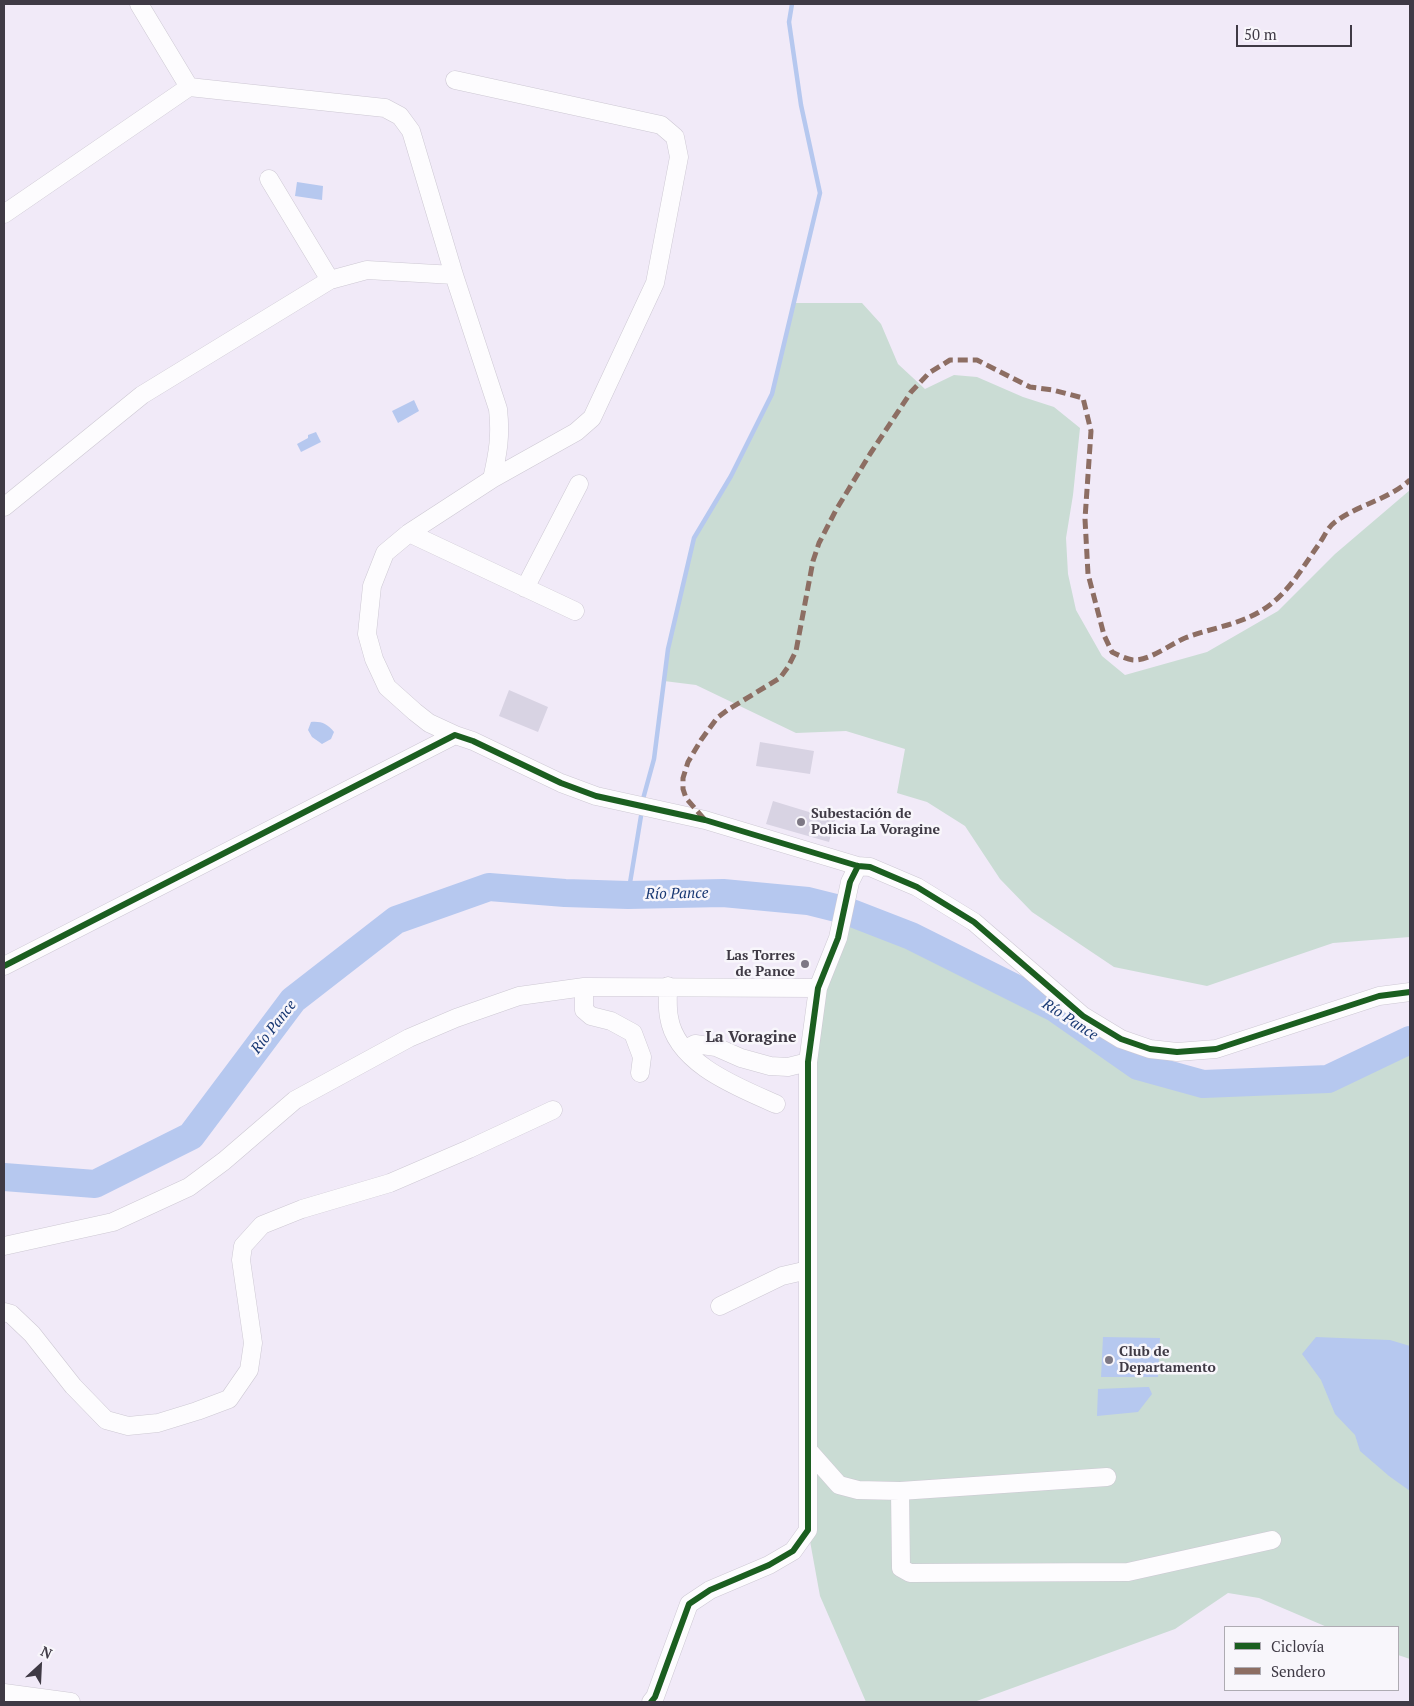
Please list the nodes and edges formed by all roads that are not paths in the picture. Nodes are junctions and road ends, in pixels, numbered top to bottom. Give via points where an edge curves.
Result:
1 (139, 4) edge
2 (455, 80) dead end
3 (190, 86) junction
4 (269, 179) dead end
5 (4, 214) edge
6 (454, 275) junction
7 (330, 280) junction
8 (492, 479) junction
9 (579, 484) dead end
10 (4, 507) edge
11 (409, 533) junction
12 (525, 588) junction
13 (575, 611) dead end
14 (455, 735) junction
15 (858, 866) junction
16 (4, 966) edge
17 (668, 986) junction
18 (584, 987) junction
19 (818, 988) junction
20 (1410, 992) edge
21 (685, 1049) junction
22 (808, 1062) junction
23 (640, 1073) dead end
24 (776, 1104) dead end
25 (552, 1110) dead end
26 (4, 1246) edge
27 (808, 1270) junction
28 (720, 1306) dead end
29 (4, 1312) edge
30 (808, 1450) junction
31 (1107, 1477) dead end
32 (900, 1491) junction
33 (1272, 1540) dead end
34 (4, 1693) edge
35 (71, 1702) edge
36 (651, 1702) edge

1 - 3 street
2 - 8 street via 661,125 674,137 678,157 655,283 592,418 576,432
3 - 5 street
3 - 6 street via 385,108 400,116 411,131
4 - 7 street
6 - 7 street via 367,270
6 - 8 street via 498,409 500,430
7 - 10 street via 142,395
8 - 11 street
9 - 12 street
11 - 12 street
11 - 14 street via 385,553 372,586 367,634 387,687 429,723
12 - 13 street
14 - 15 street via 596,796 705,820
14 - 16 street
15 - 19 street via 850,882 838,938
15 - 20 street via 870,867 917,887 974,922 1083,1016 1121,1039 1150,1049 1177,1052 1216,1049 1379,996
17 - 18 street
17 - 19 street
17 - 21 street via 668,1018
18 - 23 street via 584,1010 633,1033 642,1057
18 - 26 street via 520,996 409,1038 295,1100 189,1187 114,1222
19 - 22 street
21 - 22 street via 695,1044 716,1046 741,1058 770,1066 788,1067
21 - 24 street via 695,1061 730,1083
22 - 27 street
25 - 29 street via 390,1183 302,1209 262,1226 244,1246 241,1260 253,1343 249,1370 230,1399 158,1423 128,1426 106,1420 73,1386 32,1334 11,1314
27 - 28 street via 782,1276
27 - 30 street
30 - 32 street via 839,1484 858,1490
30 - 36 street via 808,1530 793,1551 710,1590 689,1604 656,1697
31 - 32 street
32 - 33 street via 901,1568 910,1573 1128,1572
34 - 35 street

